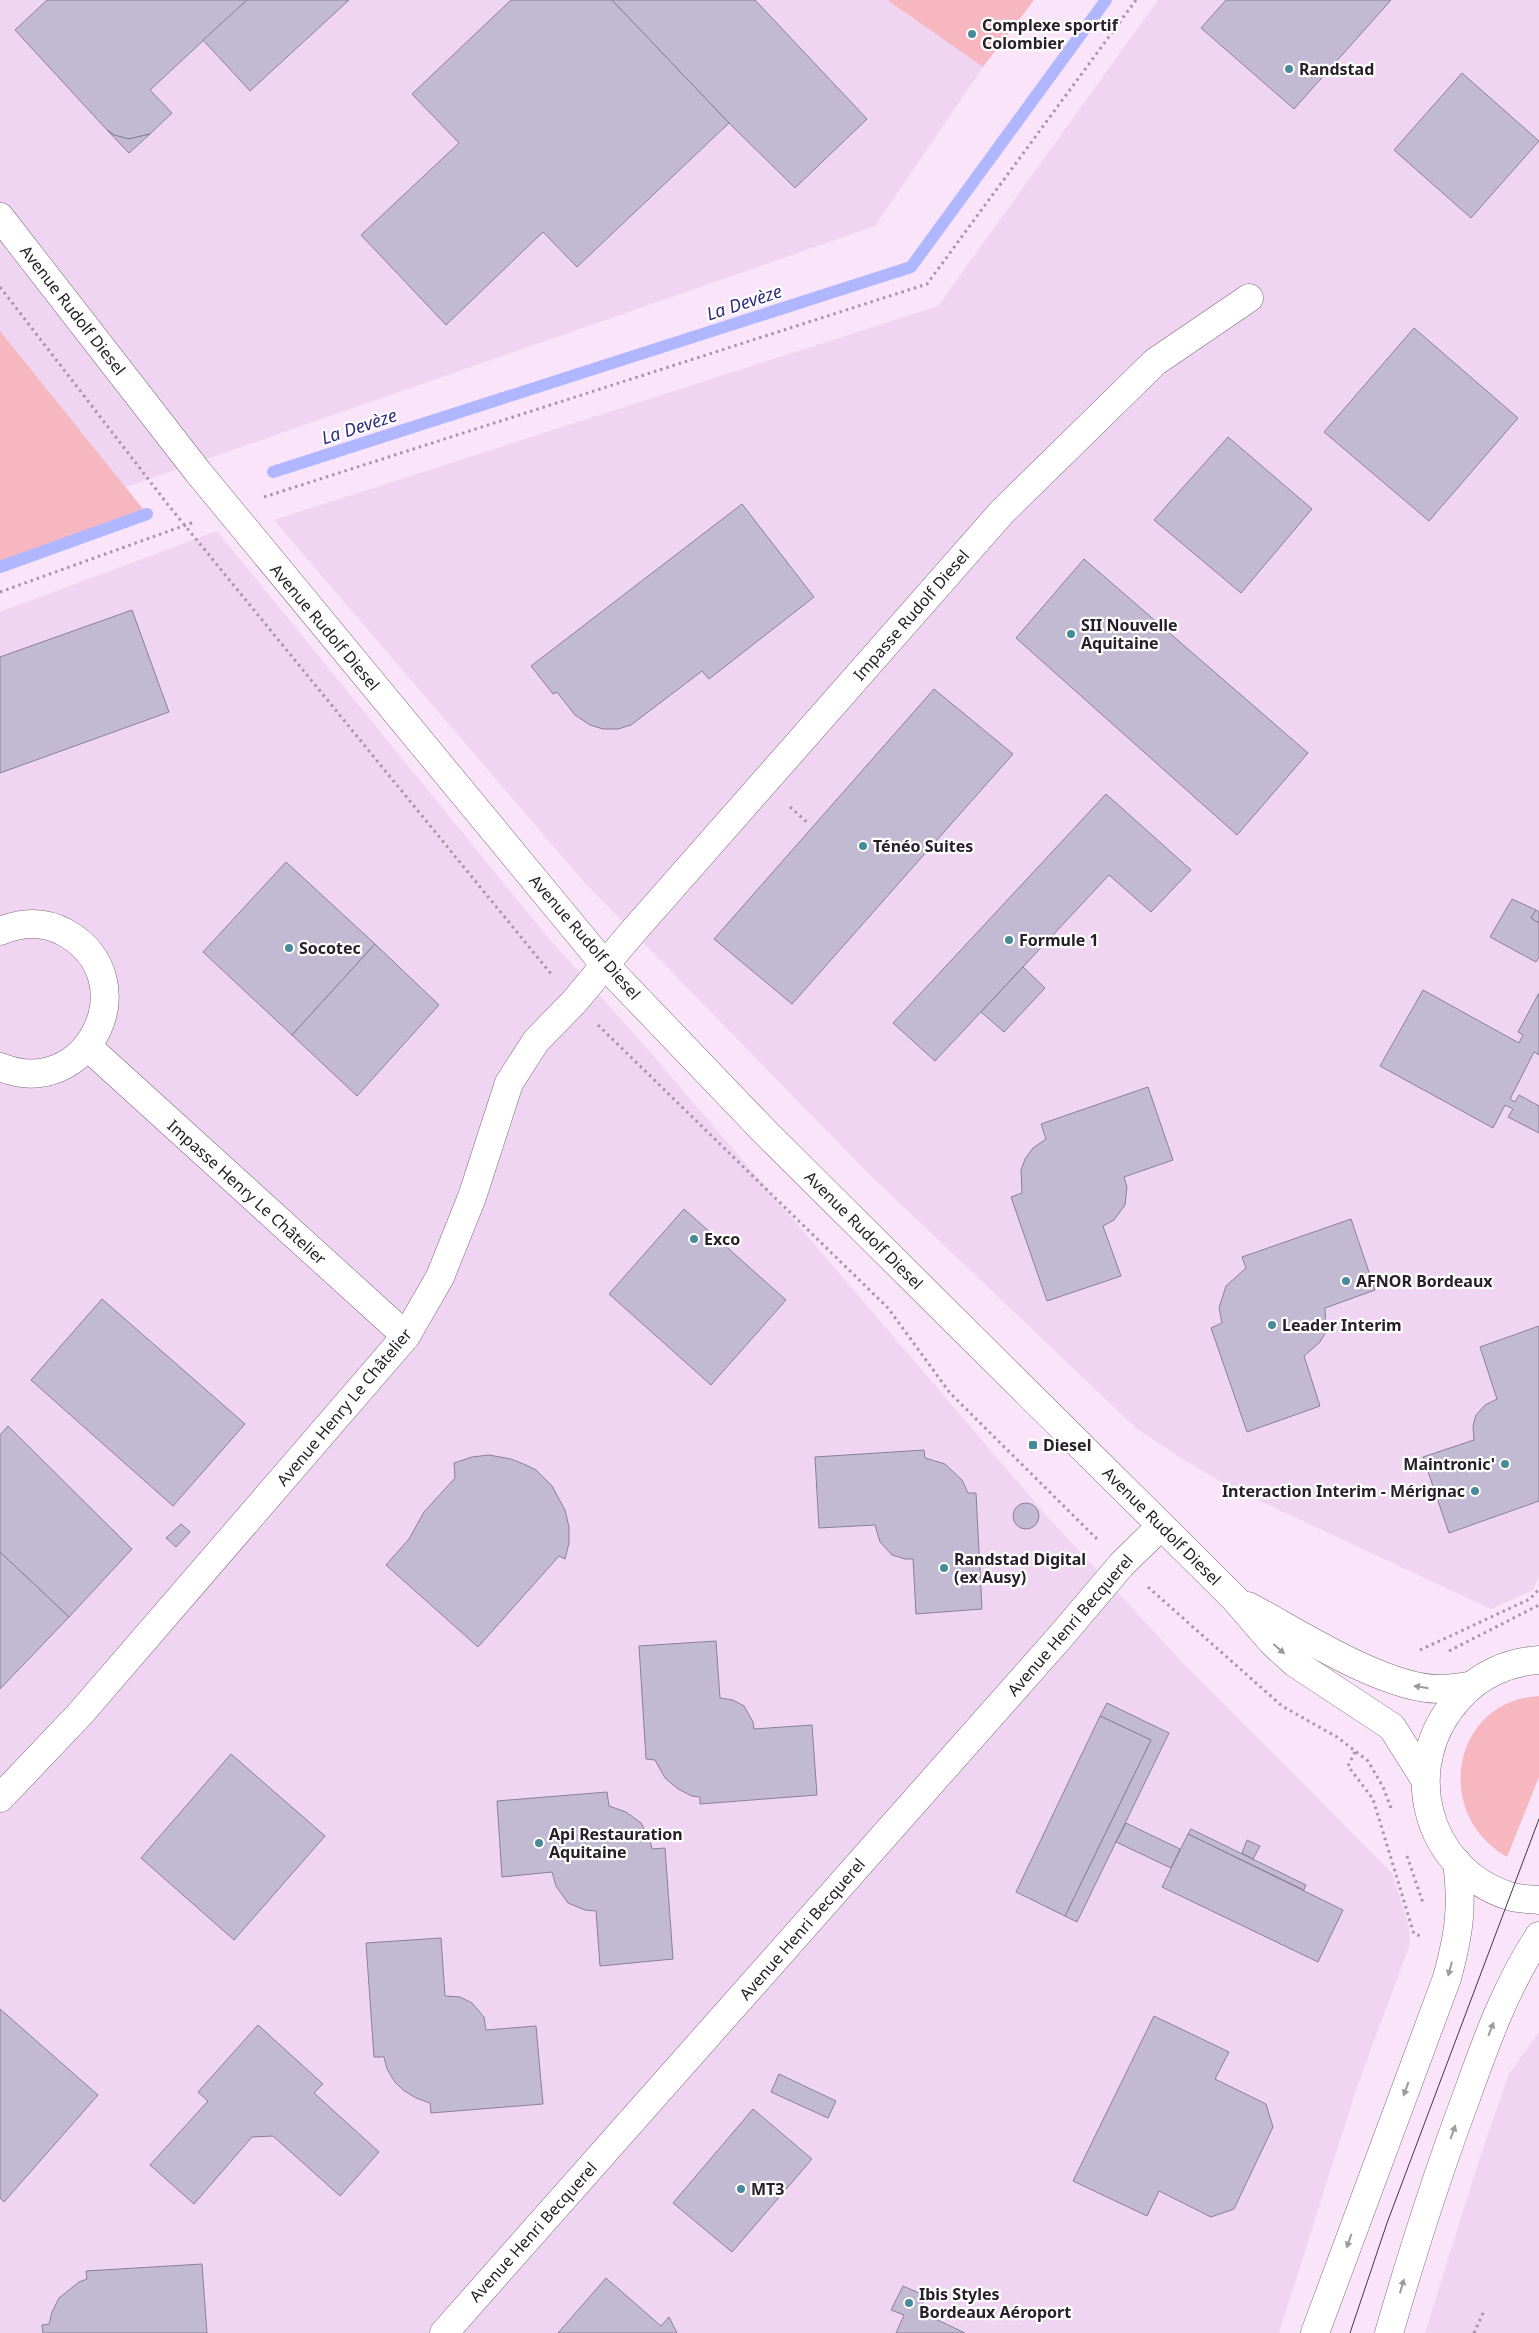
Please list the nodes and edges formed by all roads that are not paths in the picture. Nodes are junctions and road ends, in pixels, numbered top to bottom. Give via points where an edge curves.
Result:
1 (0, 217) edge
2 (1249, 298) dead end
3 (0, 931) edge
4 (604, 964) junction
5 (88, 1047) junction
6 (0, 1067) edge
7 (406, 1336) junction
8 (1161, 1526) junction
9 (1235, 1599) junction
10 (1535, 1657) edge
11 (1469, 1686) junction
12 (1424, 1778) junction
13 (0, 1798) edge
14 (1457, 1862) junction
15 (1539, 1900) edge
16 (1539, 1936) edge
17 (444, 2333) edge
18 (1315, 2333) edge
19 (1389, 2333) edge

1 - 4 street, Avenue Rudolf Diesel via 228,509
2 - 4 street, Impasse Rudolf Diesel via 1155,362 1002,512
3 - 5 street via 36,923 59,929 79,940 94,959 104,980 106,1004 100,1027
4 - 7 street, Avenue Henry Le Châtelier via 574,1002 536,1041 509,1083 472,1197 440,1277
4 - 8 street, Avenue Rudolf Diesel via 766,1132
5 - 6 street via 70,1063 48,1072 25,1074
5 - 7 street, Impasse Henry Le Châtelier
7 - 13 street, Avenue Henry Le Châtelier via 80,1714
8 - 9 street, Avenue Rudolf Diesel
8 - 17 street, Avenue Henri Becquerel via 1122,1564
11 -> 9 street, Avenue Rudolf Diesel via 1439,1689 1393,1679 1354,1663
9 -> 12 street, Avenue Rudolf Diesel via 1273,1643 1295,1662 1392,1727
10 - 11 street via 1497,1669
11 - 12 street via 1446,1712 1430,1743
12 - 14 street via 1433,1823 1439,1838
14 - 15 street via 1488,1886 1510,1896
14 -> 18 street via 1460,1921 1447,1978
19 -> 16 street via 1446,2152 1500,2005

